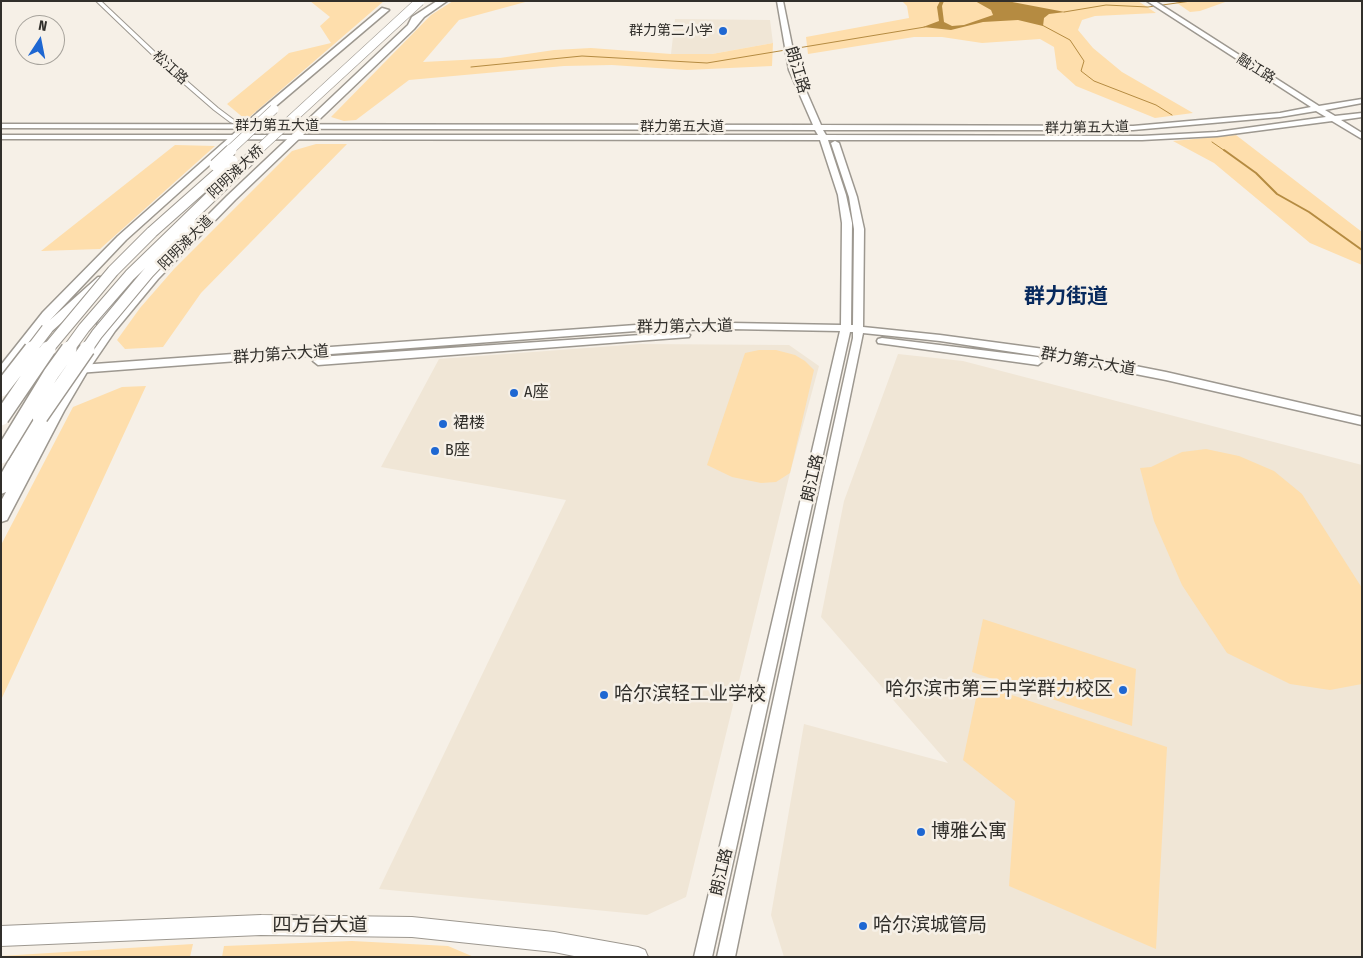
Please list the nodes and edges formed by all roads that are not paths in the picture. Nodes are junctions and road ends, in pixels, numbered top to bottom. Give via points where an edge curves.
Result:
1 (98, 1) edge
2 (410, 1) edge
3 (420, 1) edge
4 (443, 1) edge
5 (780, 1) edge
6 (788, 1) edge
7 (1154, 2) edge
8 (790, 10) dead end
9 (1169, 11) junction
10 (423, 13) junction
11 (1362, 101) edge
12 (1328, 107) junction
13 (1318, 109) junction
14 (1362, 115) edge
15 (1345, 118) junction
16 (1335, 120) junction
17 (1, 126) edge
18 (307, 126) junction
19 (247, 127) junction
20 (1362, 130) edge
21 (825, 133) junction
22 (297, 136) junction
23 (1, 137) edge
24 (236, 137) junction
25 (1362, 137) edge
26 (217, 162) junction
27 (245, 174) junction
28 (189, 199) junction
29 (207, 199) junction
30 (112, 271) junction
31 (130, 275) junction
32 (47, 329) junction
33 (852, 333) junction
34 (97, 334) junction
35 (1, 374) edge
36 (79, 374) junction
37 (1, 383) edge
38 (1, 389) edge
39 (1, 418) edge
40 (1362, 421) edge
41 (1362, 429) edge
42 (1, 456) edge
43 (1, 488) edge
44 (1, 516) edge
45 (1, 936) edge
46 (638, 957) edge
47 (703, 957) edge
48 (726, 957) edge

1 - 19 street, 松江路 via 210,103 232,121
2 - 28 highway, 阳明滩大桥, bridge
3 - 29 highway, 阳明滩大桥, bridge
4 - 10 highway
5 - 21 main road, 朗江路 via 795,58 797,79
6 - 8 main road
7 - 9 main road, 融江路
9 - 12 main road, 融江路
9 - 13 main road, 融江路
10 - 18 highway, 阳明滩大道
10 - 27 highway via 404,26
11 - 12 main road, 群力第五大道
12 - 13 main road, 群力第五大道
12 - 15 main road, 融江路
13 - 16 main road, 融江路
13 - 21 main road, 群力第五大道 via 1166,126
14 - 15 main road, 群力第五大道
15 - 16 main road, 群力第五大道
15 - 20 main road, 融江路
16 - 21 main road, 群力第五大道 via 1217,134 1117,139
16 - 25 main road, 融江路
17 - 19 main road, 群力第五大道
18 - 19 main road, 群力第五大道
18 - 21 main road, 群力第五大道
18 - 22 highway, 阳明滩大道
19 - 24 highway
19 - 26 highway, bridge via 387,8
21 - 22 main road, 群力第五大道
21 - 33 main road, 朗江路 via 847,223
22 - 24 main road, 群力第五大道
22 - 36 highway, 阳明滩大道 via 154,276 111,328
23 - 24 main road, 群力第五大道
24 - 35 highway via 91,269 47,315
26 - 28 highway, bridge
26 - 32 highway via 108,260
27 - 29 highway, bridge
27 - 34 highway, bridge via 148,273
28 - 30 highway, 阳明滩大桥, bridge
29 - 31 highway, 阳明滩大桥, bridge
30 - 32 highway, bridge
30 - 39 highway, 阳明滩大桥, bridge via 47,350
31 - 34 highway, bridge
31 - 42 highway, 阳明滩大桥, bridge via 84,328 51,374
32 - 38 highway, bridge
33 - 36 main road, 群力第六大道 via 645,337
33 - 40 main road, 群力第六大道 via 940,338 1059,355
33 - 41 main road, 群力第六大道 via 1061,364 1246,401
33 - 47 main road, 朗江路
33 - 48 main road, 朗江路
34 - 43 highway, bridge via 44,410
35 - 36 main road, 群力第六大道
36 - 37 main road, 群力第六大道
36 - 44 highway, 阳明滩大道
45 - 46 main road, 四方台大道 via 261,925 412,926 554,942

